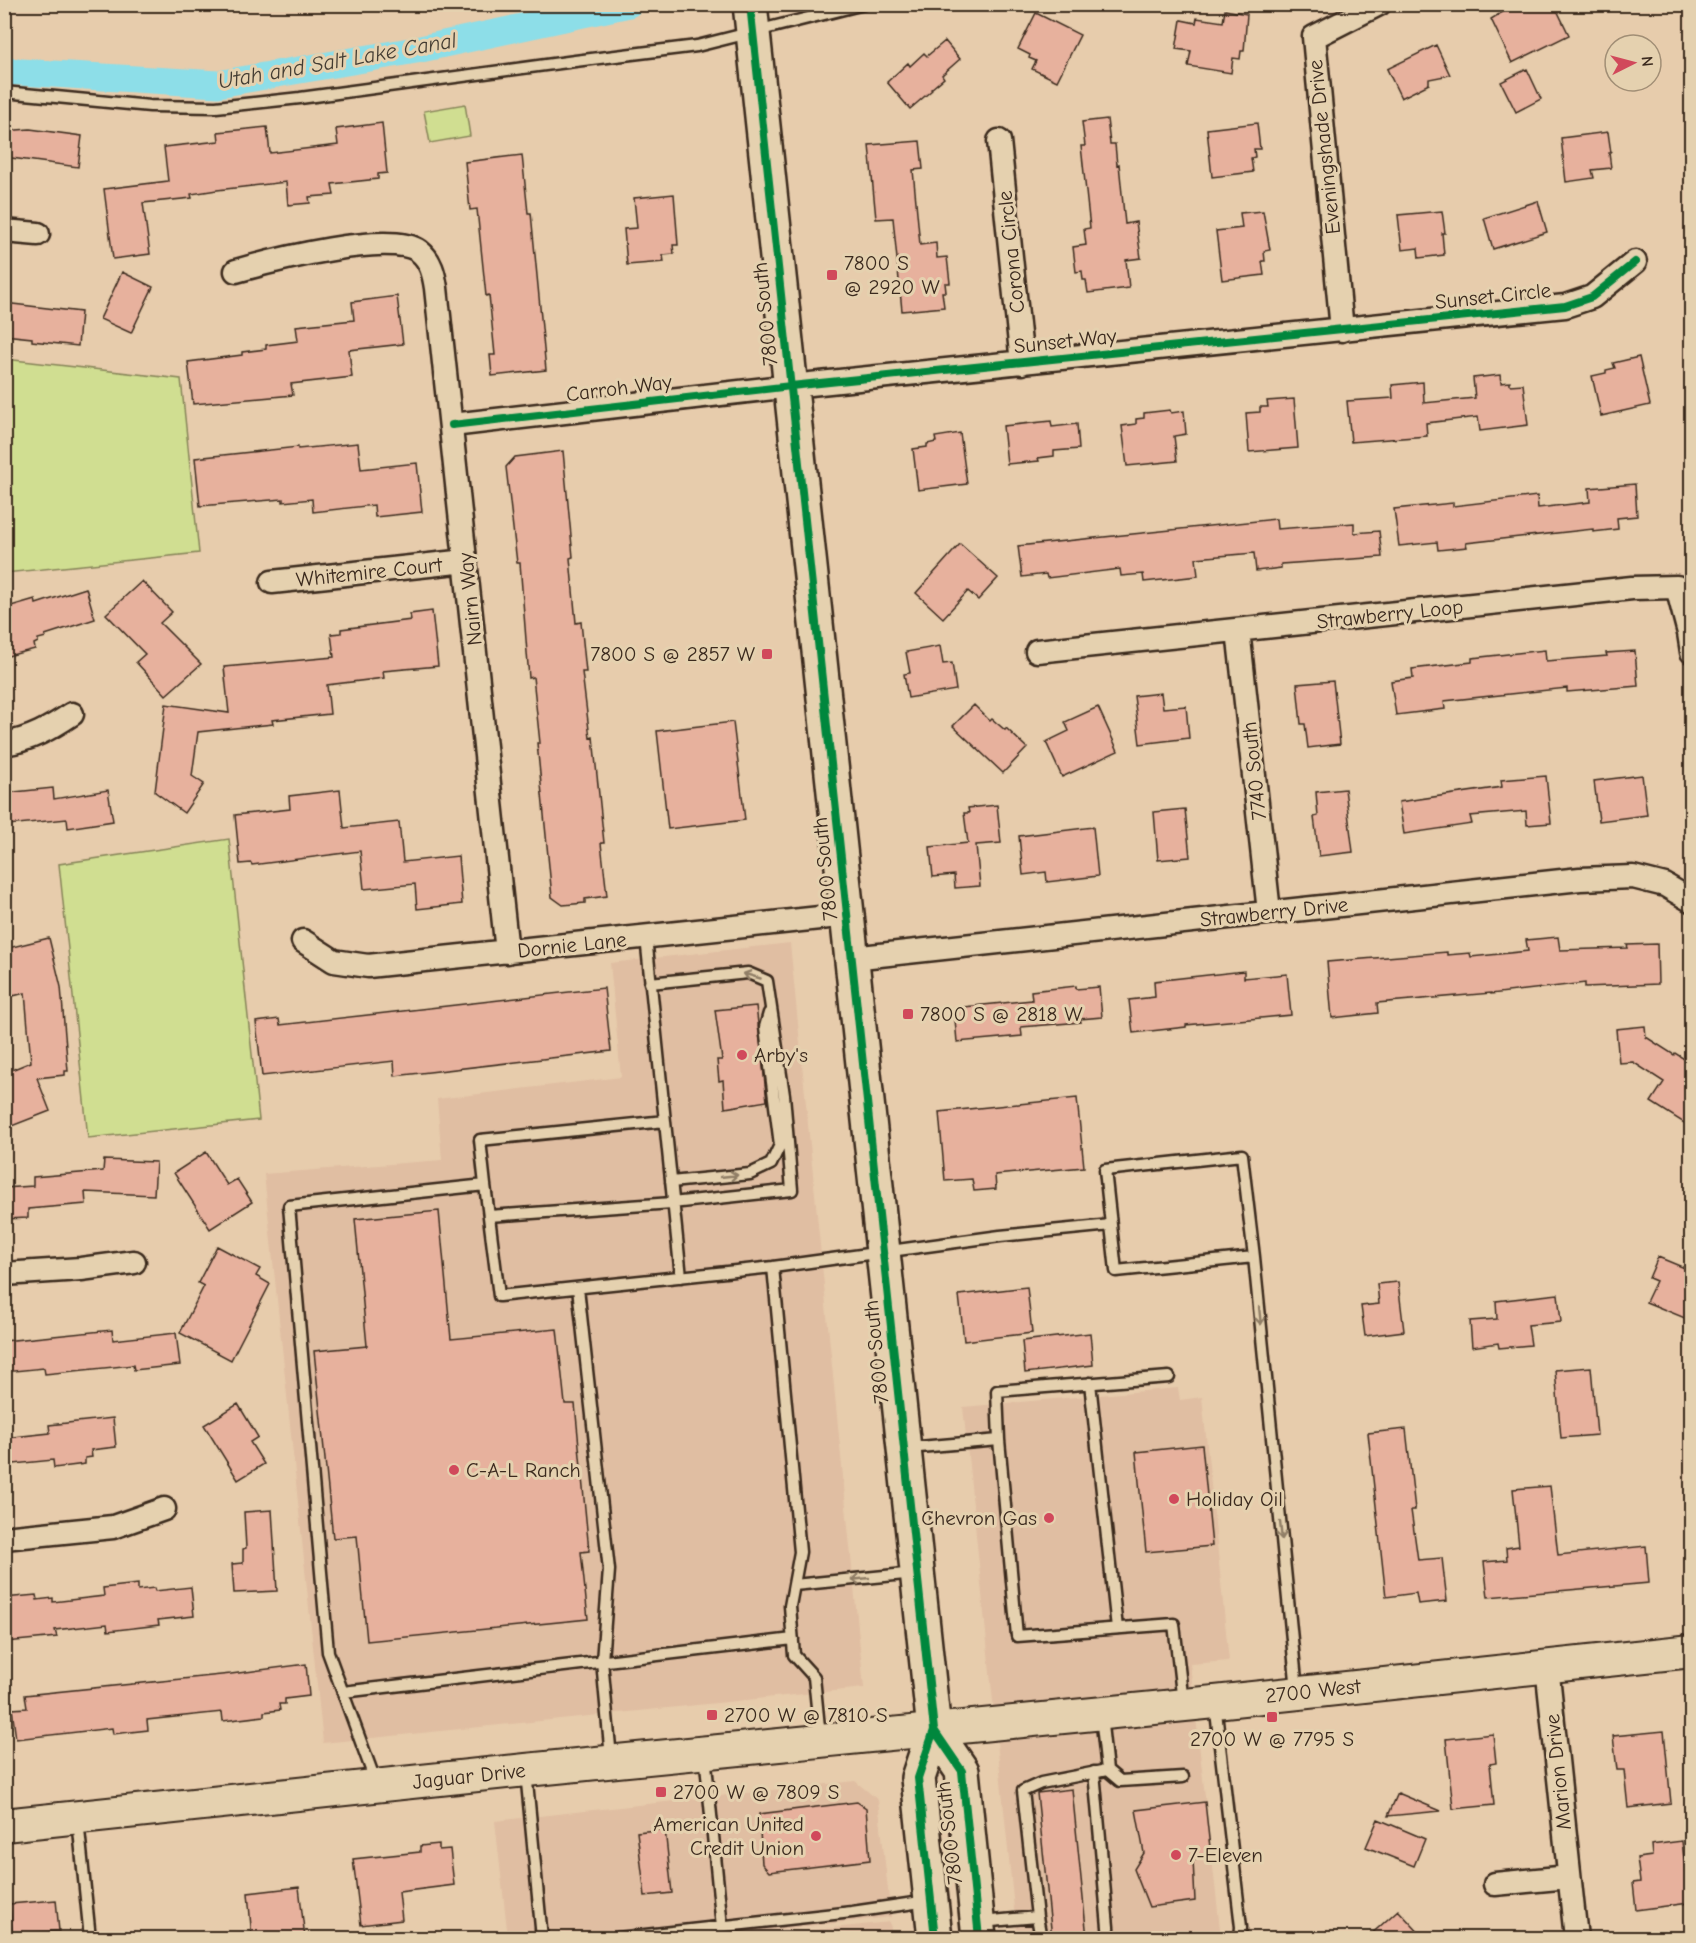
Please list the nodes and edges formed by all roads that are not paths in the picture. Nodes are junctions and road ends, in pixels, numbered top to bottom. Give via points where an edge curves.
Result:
1 (864, 4) edge
2 (1379, 4) edge
3 (752, 18) edge
4 (4, 92) edge
5 (999, 141) dead end
6 (4, 231) edge
7 (38, 234) dead end
8 (1635, 262) dead end
9 (236, 271) dead end
10 (1342, 330) junction
11 (1022, 363) junction
12 (791, 386) junction
13 (452, 425) junction
14 (466, 561) junction
15 (272, 582) dead end
16 (1238, 630) junction
17 (1037, 651) dead end
18 (1692, 652) edge
19 (72, 714) dead end
20 (4, 744) edge
21 (1692, 901) edge
22 (1269, 912) junction
23 (848, 915) junction
24 (646, 937) junction
25 (303, 941) dead end
26 (507, 952) junction
27 (852, 958) junction
28 (651, 983) junction
29 (771, 1008) junction
30 (665, 1121) junction
31 (671, 1182) junction
32 (485, 1185) junction
33 (672, 1203) junction
34 (489, 1216) junction
35 (1111, 1225) junction
36 (884, 1251) junction
37 (1254, 1257) junction
38 (134, 1262) dead end
39 (772, 1267) junction
40 (4, 1274) edge
41 (681, 1277) junction
42 (578, 1288) junction
43 (1169, 1377) dead end
44 (1090, 1383) junction
45 (999, 1440) junction
46 (905, 1448) junction
47 (164, 1509) dead end
48 (4, 1538) edge
49 (918, 1573) junction
50 (794, 1585) junction
51 (1117, 1628) junction
52 (793, 1639) junction
53 (1692, 1651) edge
54 (602, 1661) junction
55 (1547, 1666) junction
56 (343, 1692) junction
57 (1297, 1693) junction
58 (1215, 1702) junction
59 (1183, 1704) junction
60 (1101, 1712) junction
61 (934, 1730) junction
62 (820, 1741) junction
63 (704, 1752) junction
64 (612, 1762) junction
65 (526, 1770) junction
66 (1107, 1770) junction
67 (1094, 1773) junction
68 (1183, 1777) dead end
69 (377, 1786) junction
70 (78, 1817) junction
71 (4, 1825) edge
72 (1569, 1877) junction
73 (1495, 1884) dead end
74 (931, 1901) junction
75 (1037, 1917) junction
76 (722, 1927) junction
77 (978, 1930) edge
78 (90, 1938) edge
79 (542, 1938) edge
80 (618, 1938) edge
81 (935, 1938) edge
82 (1041, 1938) edge
83 (1109, 1938) edge
84 (1240, 1938) edge
85 (1576, 1938) edge

1 - 3 lane
2 - 10 street, Eveningshade Drive via 1314,37
3 - 4 lane via 697,46 216,107 150,106
3 - 12 main road, 7800 South
5 - 11 street, Corona Circle
6 - 7 street
8 - 10 street, Sunset Circle via 1592,297 1565,306
9 - 13 street, Nairn Way via 301,254 379,244 402,244 419,251 432,267 436,288
10 - 11 street, Sunset Way
11 - 12 street, Sunset Way
12 - 13 street, Carroh Way
12 - 23 main road, 7800 South
13 - 14 street, Nairn Way
14 - 15 street, Whitemire Court
14 - 26 street, Nairn Way
16 - 17 street, Strawberry Loop
16 - 18 street, Strawberry Loop via 1632,588 1677,587
16 - 22 street, 7740 South
19 - 20 street via 20,742
21 - 22 street, Strawberry Drive via 1665,885 1633,877 1580,879
22 - 27 street, Strawberry Drive
23 - 24 street, Dornie Lane
23 - 27 main road, 7800 South
24 - 26 street, Dornie Lane
24 - 28 lane
25 - 26 street, Dornie Lane via 334,961 368,966
27 - 36 main road, 7800 South
29 -> 28 lane via 767,981 748,973
28 - 30 lane
31 -> 29 lane via 750,1174 771,1164 780,1145 765,1027
29 - 33 lane via 792,1190
30 - 31 lane
30 - 32 lane via 480,1140
31 - 33 lane
32 - 34 lane
32 - 56 lane via 289,1206 328,1653
33 - 34 lane
33 - 41 lane
34 - 42 lane via 500,1296
35 - 36 lane
35 - 37 lane via 1116,1271
35 - 37 lane via 1105,1170 1242,1155
36 - 39 lane
36 - 46 main road, 7800 South
37 -> 57 lane
38 - 40 street
39 - 41 lane
39 - 50 lane via 800,1552
41 - 42 lane
42 - 54 lane via 609,1570
43 - 44 lane
44 - 45 lane via 997,1391
44 - 51 lane
45 - 46 lane
45 - 51 lane via 1017,1636
46 - 49 main road, 7800 South
47 - 48 street via 113,1527
49 -> 50 lane
49 - 61 main road, 7800 South
50 - 52 lane via 790,1606
51 - 59 lane via 1174,1624
52 - 54 lane
52 - 62 lane via 794,1654 814,1677
53 - 55 main road, 2700 West
54 - 56 lane
54 - 64 lane
55 - 57 main road, 2700 West
55 - 72 street, Marion Drive
56 - 69 lane
57 - 58 main road, 2700 West
58 - 59 main road, 2700 West
58 - 84 lane
59 - 60 main road, 2700 West
60 - 61 main road, 2700 West
60 - 66 lane
61 - 62 main road, Jaguar Drive
61 - 74 main road, 7800 South via 918,1778
61 - 77 main road, 7800 South via 962,1771
62 - 63 main road, Jaguar Drive
63 - 64 main road, Jaguar Drive
63 - 76 lane
64 - 65 main road, Jaguar Drive
65 - 69 main road, Jaguar Drive
65 - 79 lane
66 - 67 lane
66 - 68 lane via 1120,1781
67 - 75 lane via 1041,1783 1023,1791
67 - 83 lane
69 - 70 main road, Jaguar Drive
70 - 71 main road, Jaguar Drive
70 - 78 lane
72 - 73 street
72 - 85 street, Marion Drive
74 - 76 lane
74 - 81 main road, 7800 South
75 - 77 lane
75 - 82 lane
76 - 80 lane

